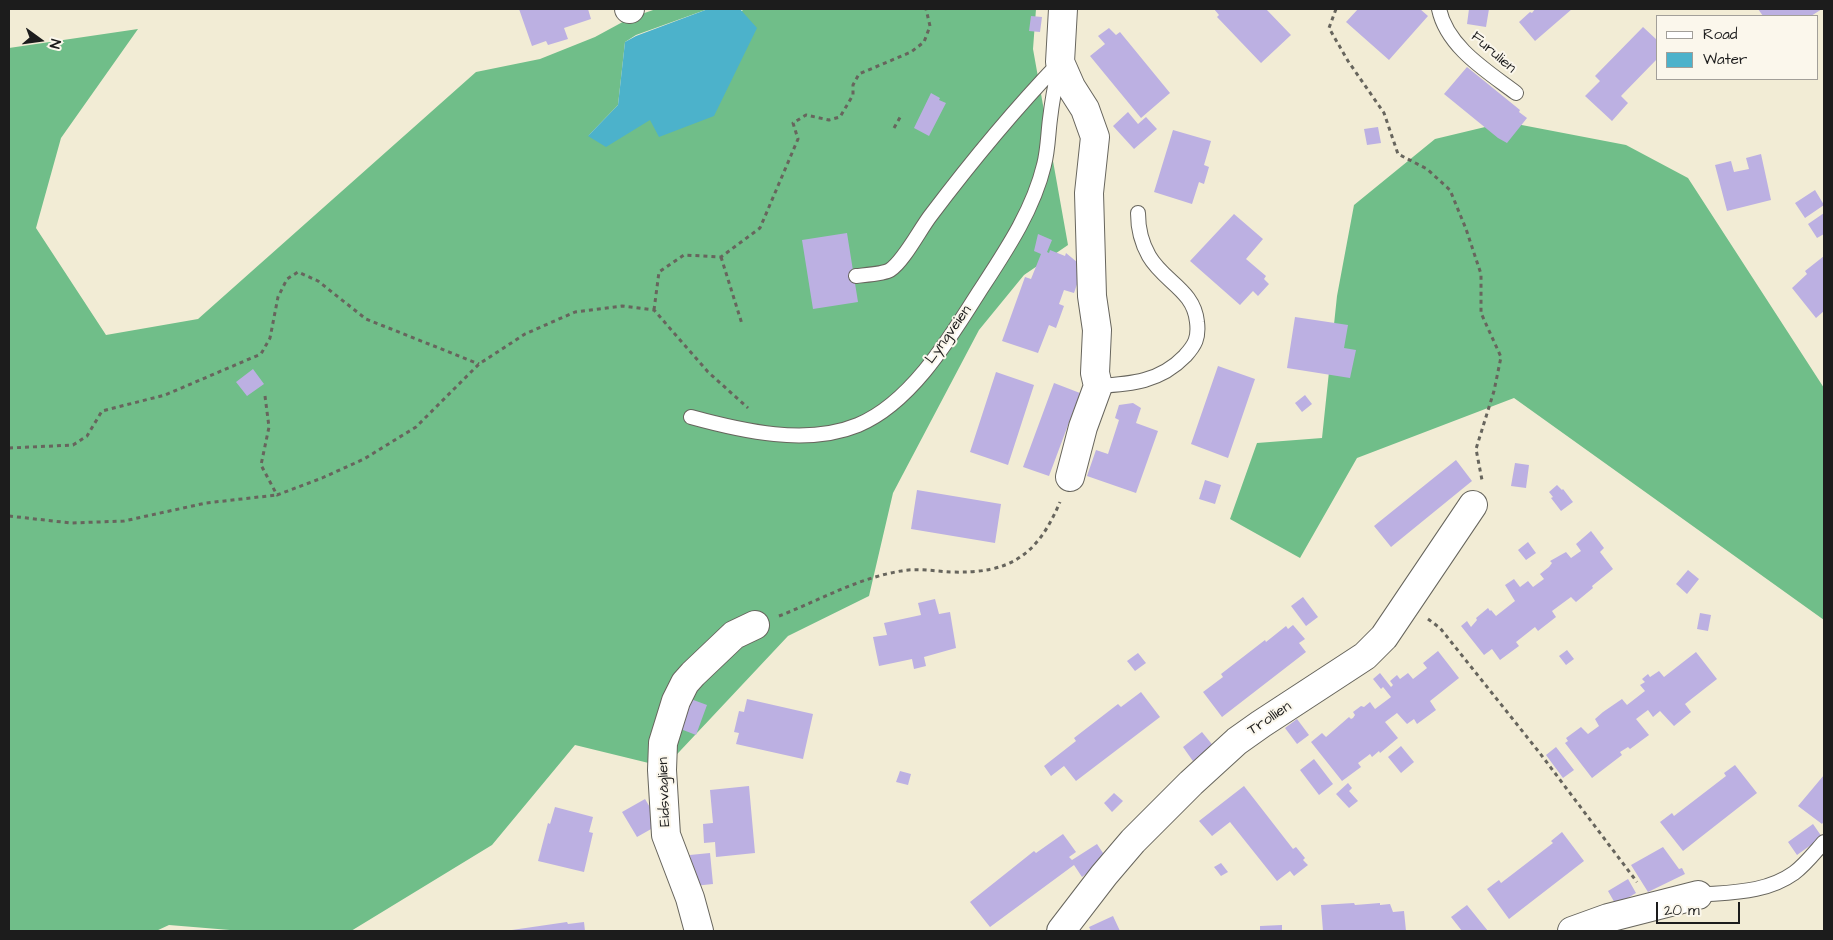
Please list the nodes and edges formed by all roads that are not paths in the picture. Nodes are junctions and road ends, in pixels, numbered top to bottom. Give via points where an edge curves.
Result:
1 (1063, 9) edge
2 (1439, 9) edge
3 (1060, 62) junction
4 (1516, 93) dead end
5 (1138, 213) dead end
6 (856, 276) dead end
7 (1098, 386) junction
8 (691, 417) dead end
9 (1070, 477) road end
10 (1473, 505) road end
11 (755, 625) road end
12 (1824, 842) edge
13 (1698, 895) joint
14 (698, 931) edge
15 (1061, 931) edge
16 (1572, 931) edge

1 - 3 street, Lyngveien
2 - 4 lane, Furulien via 1455,42
3 - 6 lane via 977,156 889,270
3 - 7 street, Lyngveien via 1085,109 1095,137 1089,193
3 - 8 lane, Lyngveien via 1052,98 1045,163 1024,217 968,311 909,388 859,425 838,431 773,434
5 - 7 lane via 1138,233 1150,258 1186,295 1196,311 1198,335 1194,346 1166,372 1131,384
7 - 9 street, Lyngveien
10 - 15 street, Trollien via 1384,637 1365,656 1237,742 1191,783 1133,841
11 - 14 street, Eidsvåglien via 734,635 692,674 676,701 663,743 666,835 690,898
12 - 13 lane via 1796,872 1775,884 1753,891
13 - 16 street via 1608,918

